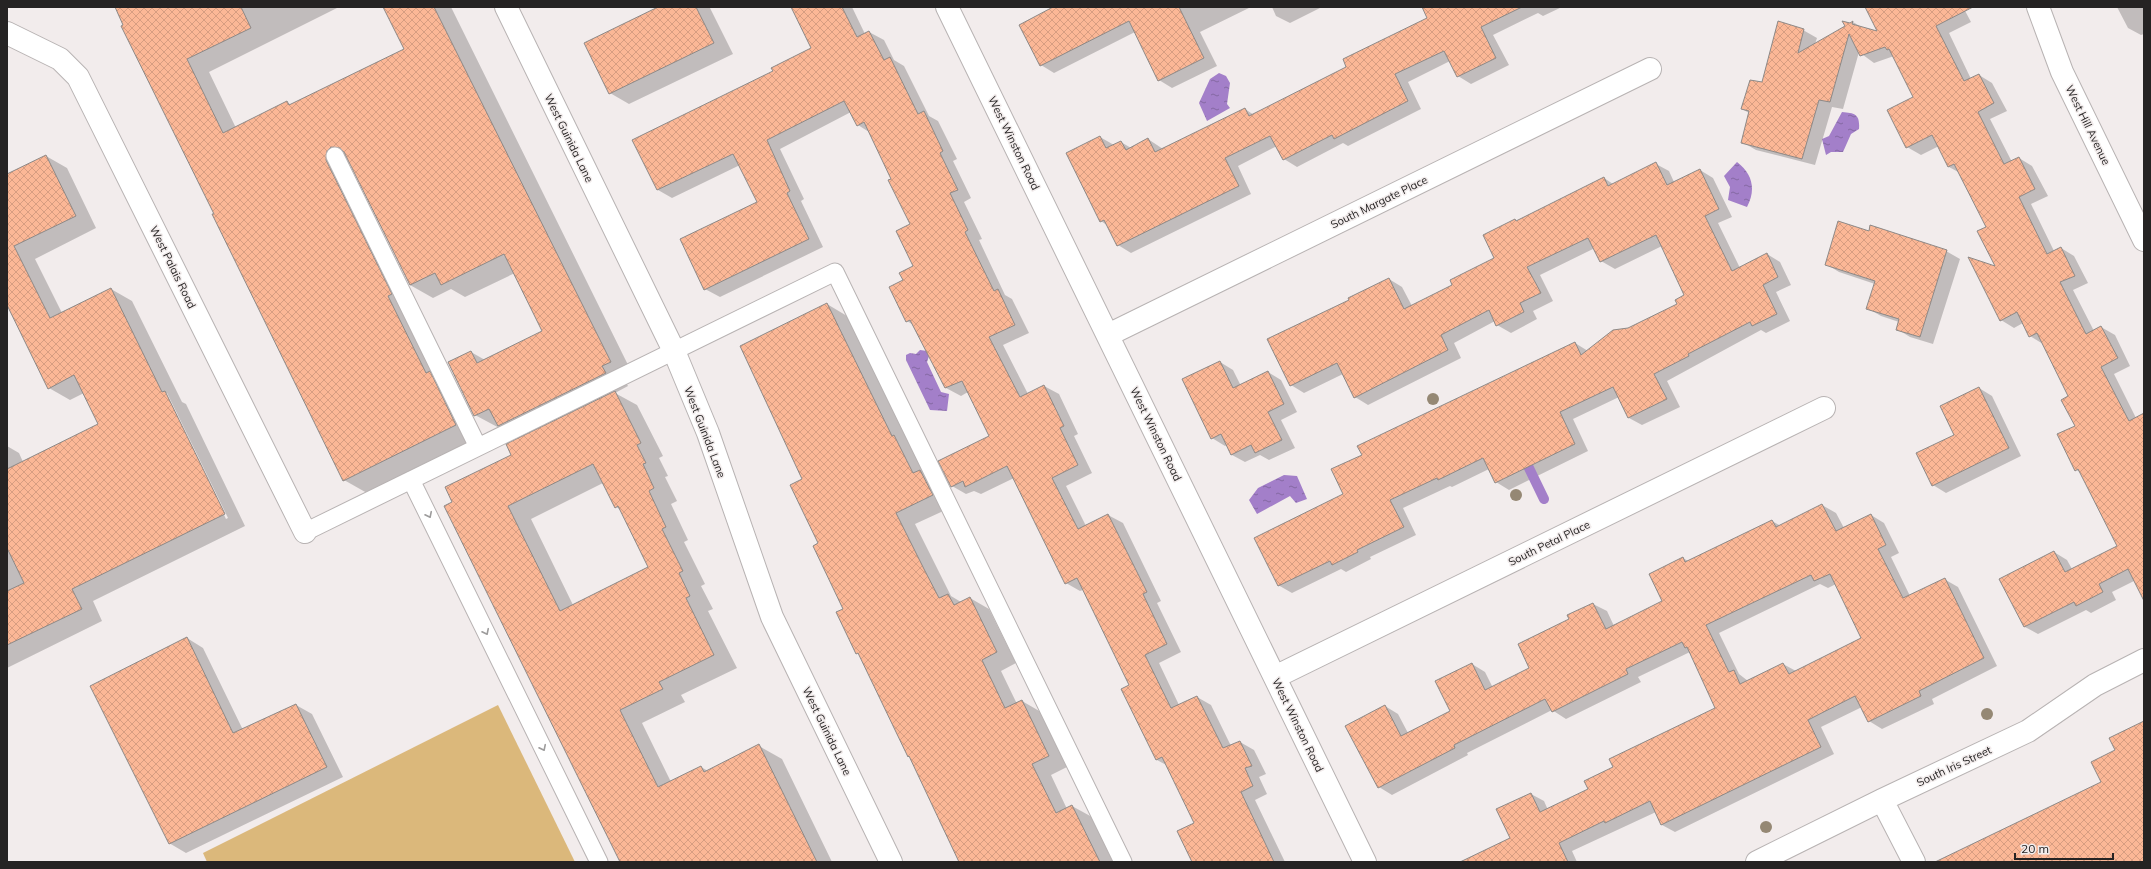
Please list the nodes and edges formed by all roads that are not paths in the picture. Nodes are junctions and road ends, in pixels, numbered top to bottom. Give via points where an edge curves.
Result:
1 (506, 7) edge
2 (947, 7) edge
3 (2038, 7) edge
4 (7, 33) edge
5 (1650, 69) dead end
6 (335, 156) dead end
7 (2144, 240) edge
8 (1108, 335) junction
9 (674, 351) junction
10 (1824, 408) dead end
11 (478, 446) junction
12 (411, 480) junction
13 (305, 532) joint
14 (2144, 660) edge
15 (1275, 677) junction
16 (1882, 800) junction
17 (599, 862) edge
18 (891, 862) edge
19 (1123, 862) edge
20 (1365, 862) edge
21 (1757, 862) edge
22 (1914, 862) edge

1 - 9 street, West Guinida Lane
2 - 8 street, West Winston Road
3 - 7 street, West Hill Avenue via 2062,72
4 - 13 street, West Palais Road via 60,59 78,77
5 - 8 street, South Margate Place
6 - 11 lane
8 - 15 street, West Winston Road
9 - 11 lane
9 - 18 street, West Guinida Lane via 708,433 772,616
9 - 19 lane via 835,272
10 - 15 street, South Petal Place
11 - 12 lane
12 - 13 lane
12 -> 17 lane
14 - 16 street, South Iris Street via 2095,685 2028,731
15 - 20 street, West Winston Road
16 - 21 street, South Iris Street
16 - 22 street

